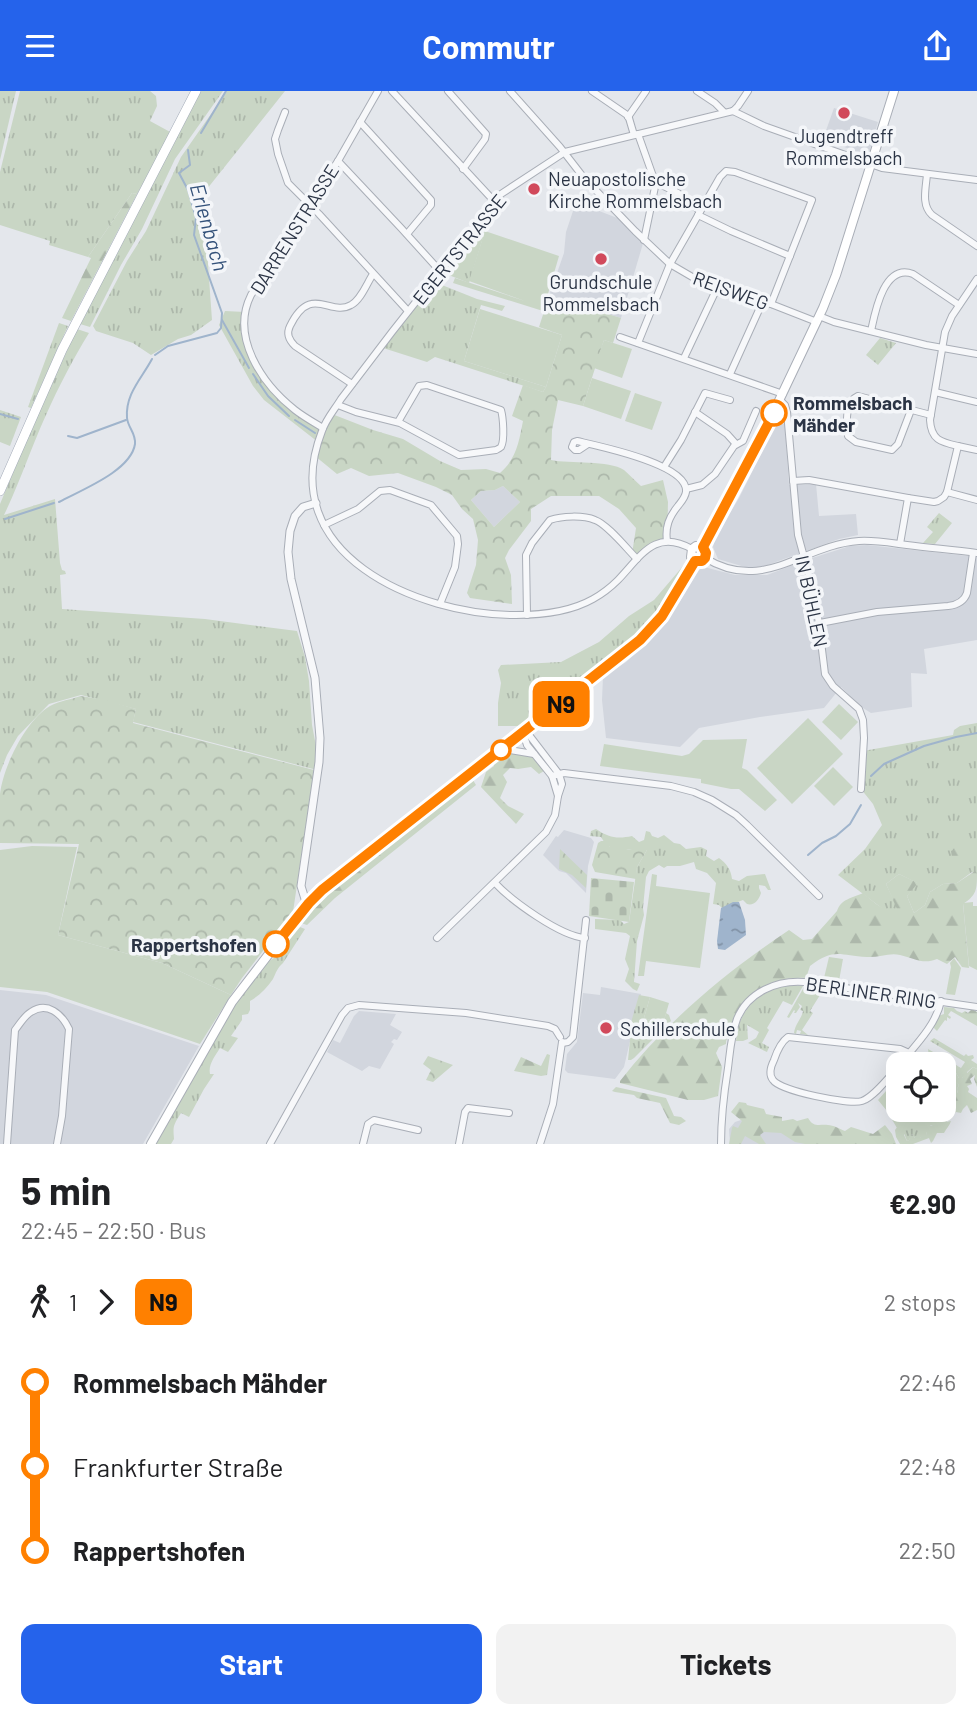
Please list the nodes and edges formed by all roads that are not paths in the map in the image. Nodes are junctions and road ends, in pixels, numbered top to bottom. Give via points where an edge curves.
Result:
1 (196, 91) edge
2 (378, 91) edge
3 (392, 91) edge
4 (448, 91) edge
5 (510, 91) edge
6 (592, 91) edge
7 (646, 91) edge
8 (698, 91) edge
9 (748, 91) edge
10 (894, 91) edge
11 (733, 111) junction
12 (285, 112) dead end
13 (724, 112) junction
14 (628, 117) junction
15 (360, 122) junction
16 (636, 134) junction
17 (565, 152) junction
18 (338, 161) junction
19 (871, 164) junction
20 (463, 169) junction
21 (927, 174) junction
22 (977, 180) edge
23 (654, 183) junction
24 (494, 201) junction
25 (310, 205) junction
26 (699, 213) junction
27 (407, 234) junction
28 (644, 240) junction
29 (977, 246) edge
30 (790, 256) junction
31 (670, 264) junction
32 (440, 271) junction
33 (373, 274) junction
34 (977, 279) edge
35 (718, 286) junction
36 (767, 303) junction
37 (959, 305) junction
38 (408, 311) junction
39 (818, 319) junction
40 (871, 331) junction
41 (620, 337) dead end
42 (638, 343) junction
43 (942, 348) junction
44 (977, 354) edge
45 (684, 358) junction
46 (730, 375) junction
47 (352, 384) junction
48 (936, 392) junction
49 (782, 397) junction
50 (730, 400) dead end
51 (977, 402) edge
52 (338, 405) junction
53 (911, 410) junction
54 (756, 411) dead end
55 (695, 412) junction
56 (931, 415) junction
57 (398, 422) junction
58 (323, 428) junction
59 (588, 444) dead end
60 (736, 444) junction
61 (958, 446) junction
62 (977, 450) edge
63 (664, 467) junction
64 (793, 481) junction
65 (686, 489) junction
66 (0, 491) edge
67 (947, 492) junction
68 (908, 498) junction
69 (977, 500) edge
70 (316, 503) junction
71 (324, 525) junction
72 (667, 541) junction
73 (901, 544) junction
74 (703, 547) junction
75 (692, 549) junction
76 (975, 553) edge
77 (803, 556) junction
78 (705, 558) junction
79 (637, 559) junction
80 (695, 561) junction
81 (440, 604) junction
82 (527, 615) junction
83 (820, 623) junction
84 (525, 732) junction
85 (503, 748) junction
86 (535, 755) junction
87 (555, 775) junction
88 (860, 789) dead end
89 (495, 883) junction
90 (819, 896) dead end
91 (311, 901) junction
92 (586, 920) dead end
93 (438, 938) dead end
94 (581, 938) junction
95 (940, 1001) junction
96 (977, 1007) edge
97 (561, 1040) junction
98 (907, 1052) edge
99 (910, 1052) edge
100 (886, 1079) edge
101 (509, 1114) dead end
102 (418, 1130) dead end
103 (7, 1144) edge
104 (57, 1144) edge
105 (151, 1144) edge
106 (270, 1144) edge
107 (363, 1144) edge
108 (459, 1144) edge
109 (540, 1144) edge
110 (721, 1144) edge

1 - 66 main road via 62,350
2 - 15 street, DARRENSTRASSE
3 - 20 street
4 - 20 street via 486,134
5 - 17 street, REISWEG
6 - 14 street
7 - 14 street
8 - 13 street
9 - 11 street
10 - 19 main road
11 - 13 street, EGERTSTRASSE
11 - 19 street via 764,127
12 - 25 street via 276,134 278,154 288,183
13 - 16 street, EGERTSTRASSE
14 - 16 street
15 - 18 street, DARRENSTRASSE
15 - 27 street via 432,201
16 - 17 street, EGERTSTRASSE
16 - 23 street
17 - 24 street, EGERTSTRASSE
17 - 28 street, REISWEG
18 - 25 street, DARRENSTRASSE
18 - 27 street
19 - 21 street
19 - 39 main road
20 - 24 street
21 - 22 street
21 - 29 street via 927,210
23 - 26 street via 678,193
23 - 28 street
24 - 32 street, EGERTSTRASSE
25 - 33 street
25 - 58 street, DARRENSTRASSE via 251,295 243,327 250,351 271,385
26 - 30 street
26 - 30 street via 728,171 812,200
26 - 31 street
27 - 32 street
28 - 31 street, REISWEG
30 - 36 street
31 - 35 street, REISWEG
31 - 42 street
32 - 38 street, EGERTSTRASSE
33 - 38 street
33 - 47 street via 352,305 308,305 288,332 295,346
34 - 37 street
35 - 36 street, REISWEG
35 - 45 street
36 - 39 street, REISWEG
36 - 46 street
37 - 40 street via 913,274 899,273 882,293
37 - 43 street
38 - 47 street, EGERTSTRASSE
39 - 40 street, REISWEG
39 - 49 main road
40 - 43 street, REISWEG
41 - 42 street
42 - 45 street
43 - 44 street, REISWEG
43 - 48 street
45 - 46 street
46 - 49 street
47 - 52 street, EGERTSTRASSE
48 - 51 street
48 - 56 street
49 - 64 street, IN BÜHLEN via 788,412
49 - 74 main road
50 - 55 street via 705,393
52 - 57 street
52 - 58 street, EGERTSTRASSE
53 - 53 street via 856,397 849,406 848,436 892,450
53 - 56 street
54 - 60 street via 743,441
55 - 60 street
55 - 63 street
56 - 61 street via 935,437
57 - 57 street via 453,453 500,449 502,443 500,410 424,384
58 - 70 street, EGERTSTRASSE via 314,465
59 - 63 street
60 - 65 street via 710,479
61 - 62 street
61 - 67 street
63 - 65 street via 681,479
64 - 68 street
64 - 77 street, IN BÜHLEN
65 - 72 street via 668,520
67 - 68 street via 936,501
67 - 69 street
68 - 73 street
70 - 71 street, EGERTSTRASSE
70 - 91 street via 295,516 288,552 315,678 320,738 301,885
71 - 81 street, EGERTSTRASSE via 346,555 370,574 395,589
71 - 81 street via 358,509 383,490 431,505 458,539 455,567
72 - 75 street
72 - 79 street, EGERTSTRASSE via 649,547
73 - 76 street
73 - 77 street via 850,542
74 - 75 main road
74 - 78 main road
75 - 80 main road
76 - 83 street via 967,593 958,604
77 - 78 street via 753,572
77 - 83 street, IN BÜHLEN
78 - 80 main road
79 - 82 street, EGERTSTRASSE via 590,601
79 - 82 street via 595,520 550,520 526,555
80 - 84 main road via 662,616 644,636
81 - 82 street, EGERTSTRASSE via 480,613
83 - 88 street, IN BÜHLEN via 827,678 859,709 863,720
84 - 85 main road
84 - 86 street
84 - 87 street
85 - 86 street
85 - 91 main road
86 - 87 street
87 - 89 street via 558,796 550,826
87 - 90 street via 671,786 702,796 736,815
89 - 93 street
89 - 94 street via 532,914
91 - 105 main road via 226,1011
92 - 94 street
94 - 97 street via 573,1032
95 - 96 street, BERLINER RING
95 - 99 street via 935,1017
95 - 110 street, BERLINER RING via 792,982 756,995 735,1028 723,1098
97 - 106 street via 548,1026 474,1014 352,1006 342,1015
97 - 109 street via 553,1104
98 - 100 street via 788,1037 771,1069 777,1084 852,1102 869,1098
101 - 108 street via 468,1108
102 - 107 street via 374,1120 368,1124
103 - 104 street via 15,1030 31,1011 40,1008 59,1013 69,1028

